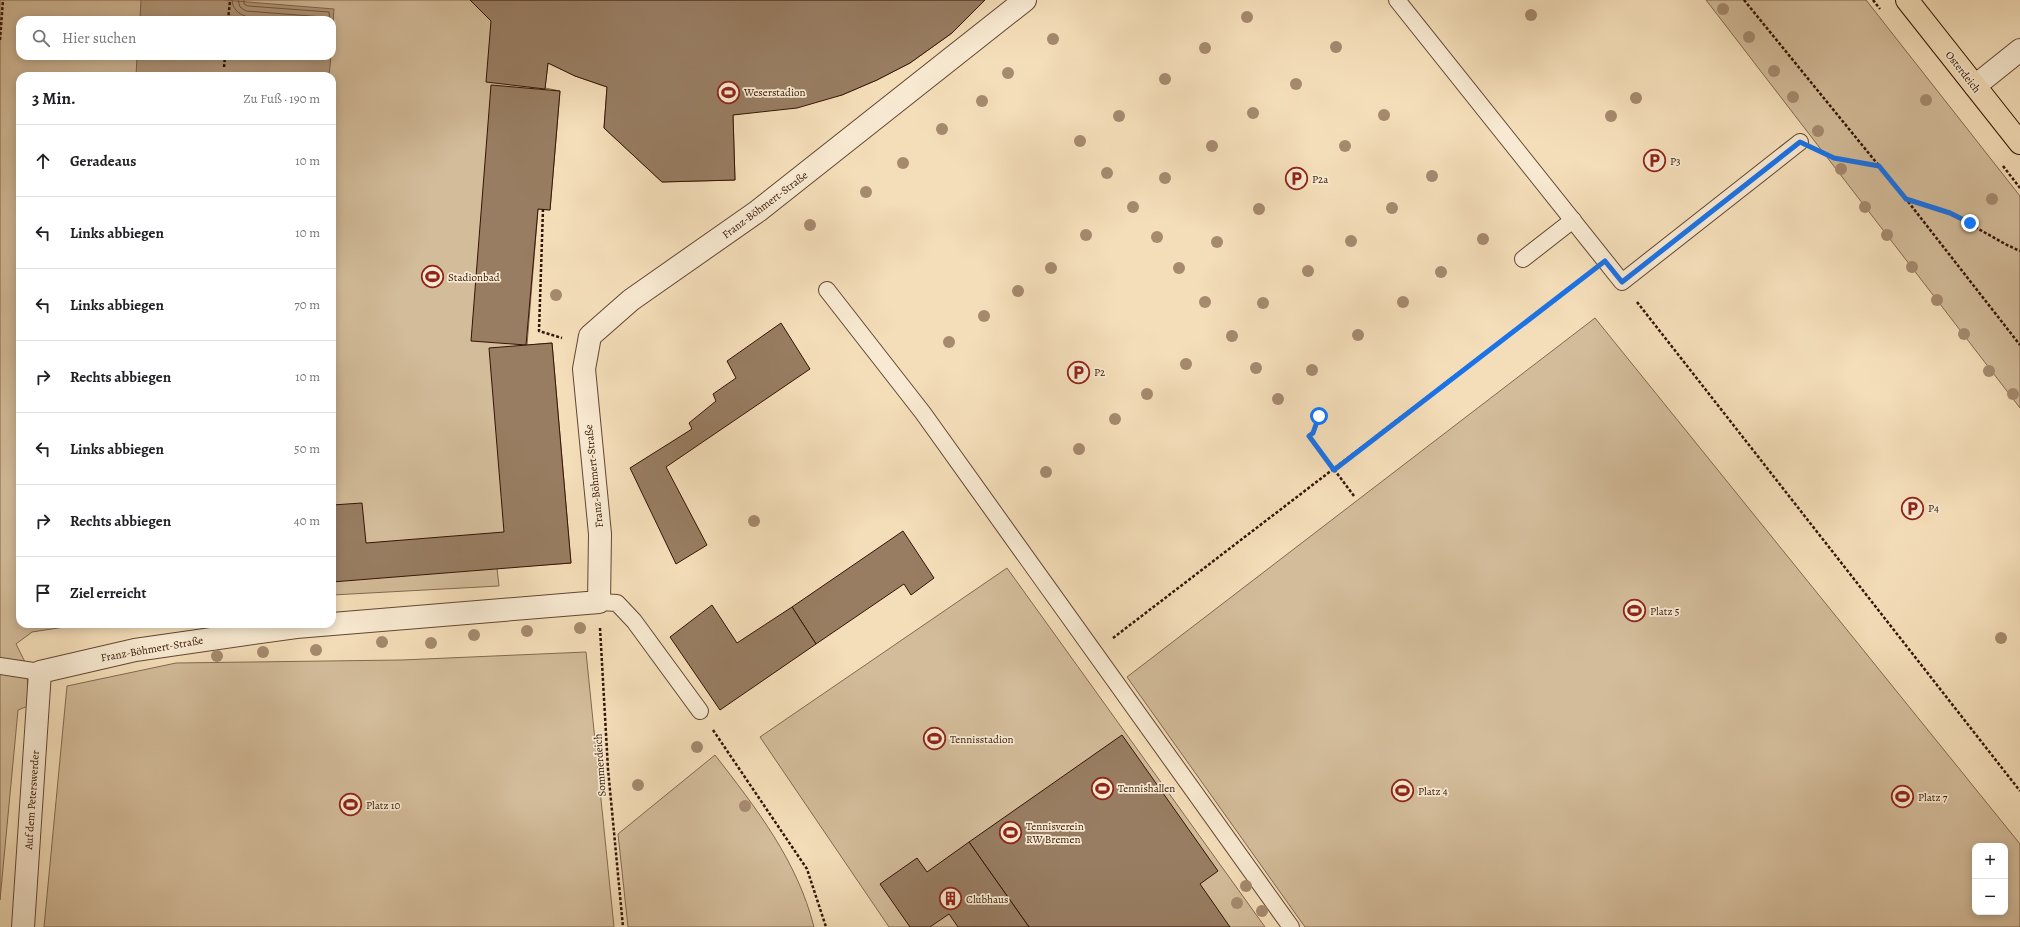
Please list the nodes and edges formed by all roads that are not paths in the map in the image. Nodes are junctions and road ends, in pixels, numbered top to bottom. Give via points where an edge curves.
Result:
1 (1025, 0) edge
2 (1397, 0) edge
3 (1907, 0) edge
4 (2020, 50) edge
5 (1975, 86) junction
6 (1800, 142) road end
7 (2020, 143) edge
8 (1573, 220) junction
9 (1523, 260) dead end
10 (827, 290) dead end
11 (599, 602) junction
12 (336, 624) edge
13 (289, 628) edge
14 (0, 666) edge
15 (40, 672) junction
16 (700, 711) road end
17 (23, 927) edge
18 (1291, 927) edge

1 - 11 street, Franz-Böhmert-Straße via 758,211 631,300 590,336 584,369 600,534
2 - 8 lane
3 - 5 main road, Osterdeich
4 - 5 street
5 - 7 main road, Osterdeich
6 - 8 lane via 1622,282
8 - 9 lane
10 - 18 lane via 923,413
11 - 12 street, Franz-Böhmert-Straße
11 - 16 lane via 617,603 634,621
13 - 15 street, Franz-Böhmert-Straße via 135,650
14 - 15 lane
15 - 17 street, Auf dem Peterswerder

